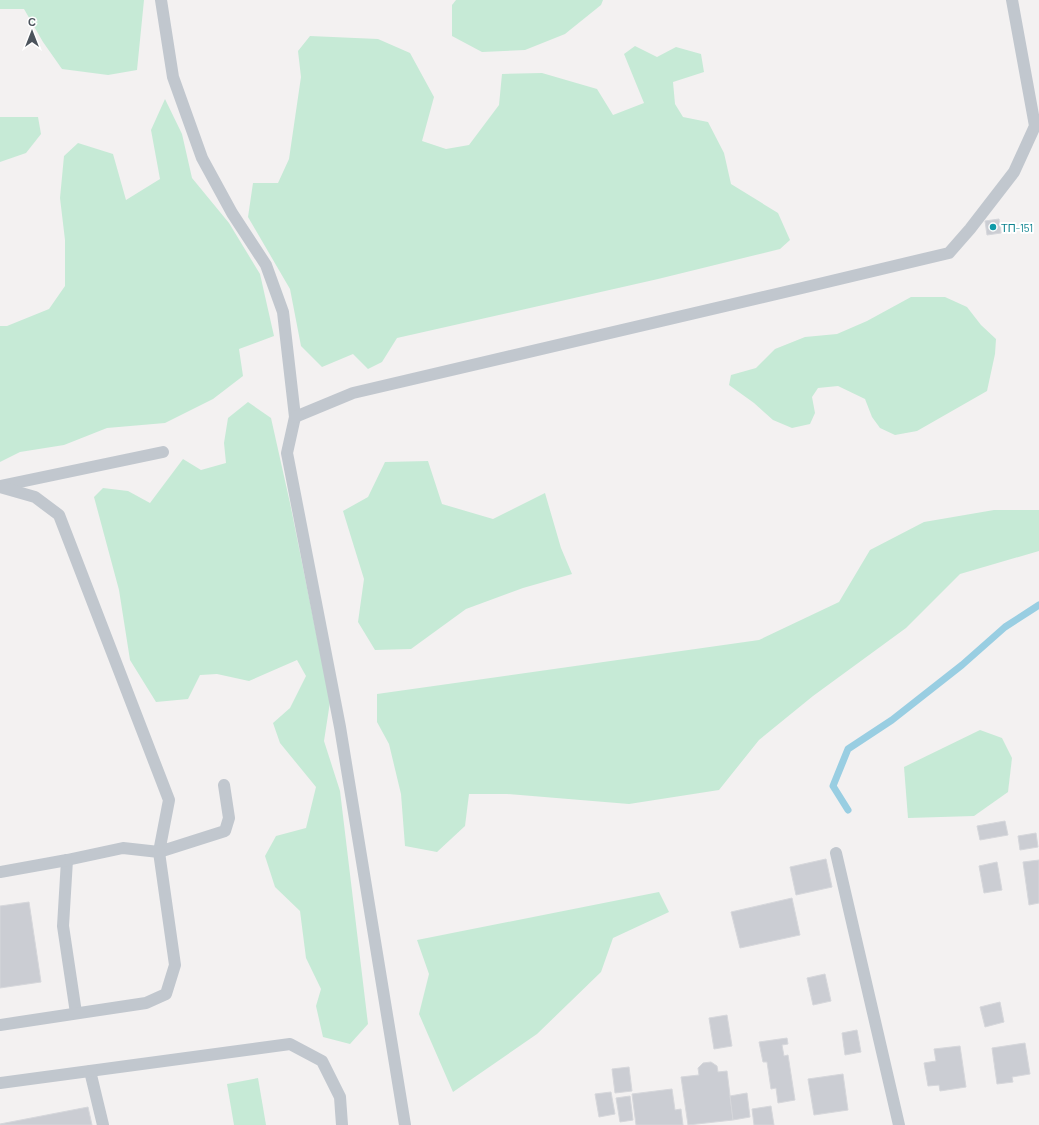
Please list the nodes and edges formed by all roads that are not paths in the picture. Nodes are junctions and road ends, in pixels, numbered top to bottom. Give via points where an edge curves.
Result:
1 (161, 0) edge
2 (1012, 0) edge
3 (295, 417) junction
4 (163, 452) dead end
5 (0, 486) edge
6 (224, 785) dead end
7 (160, 852) junction
8 (836, 853) dead end
9 (67, 860) junction
10 (0, 872) edge
11 (76, 1013) junction
12 (0, 1025) edge
13 (90, 1071) junction
14 (0, 1083) edge
15 (103, 1125) edge
16 (342, 1125) edge
17 (405, 1125) edge
18 (899, 1125) edge

1 - 3 lane via 173,78 202,158 232,213 266,265 283,312
2 - 3 lane via 1035,126 1014,172 949,252 353,393
3 - 17 lane via 287,453 340,727
4 - 5 lane
5 - 7 lane via 35,497 58,515 169,800
6 - 7 lane via 229,818 225,831
7 - 9 lane via 123,848
7 - 11 lane via 175,965 166,994 146,1004
8 - 18 lane
9 - 10 lane
9 - 11 lane via 63,926
11 - 12 lane
13 - 14 lane
13 - 15 lane
13 - 16 lane via 290,1044 322,1062 340,1097

